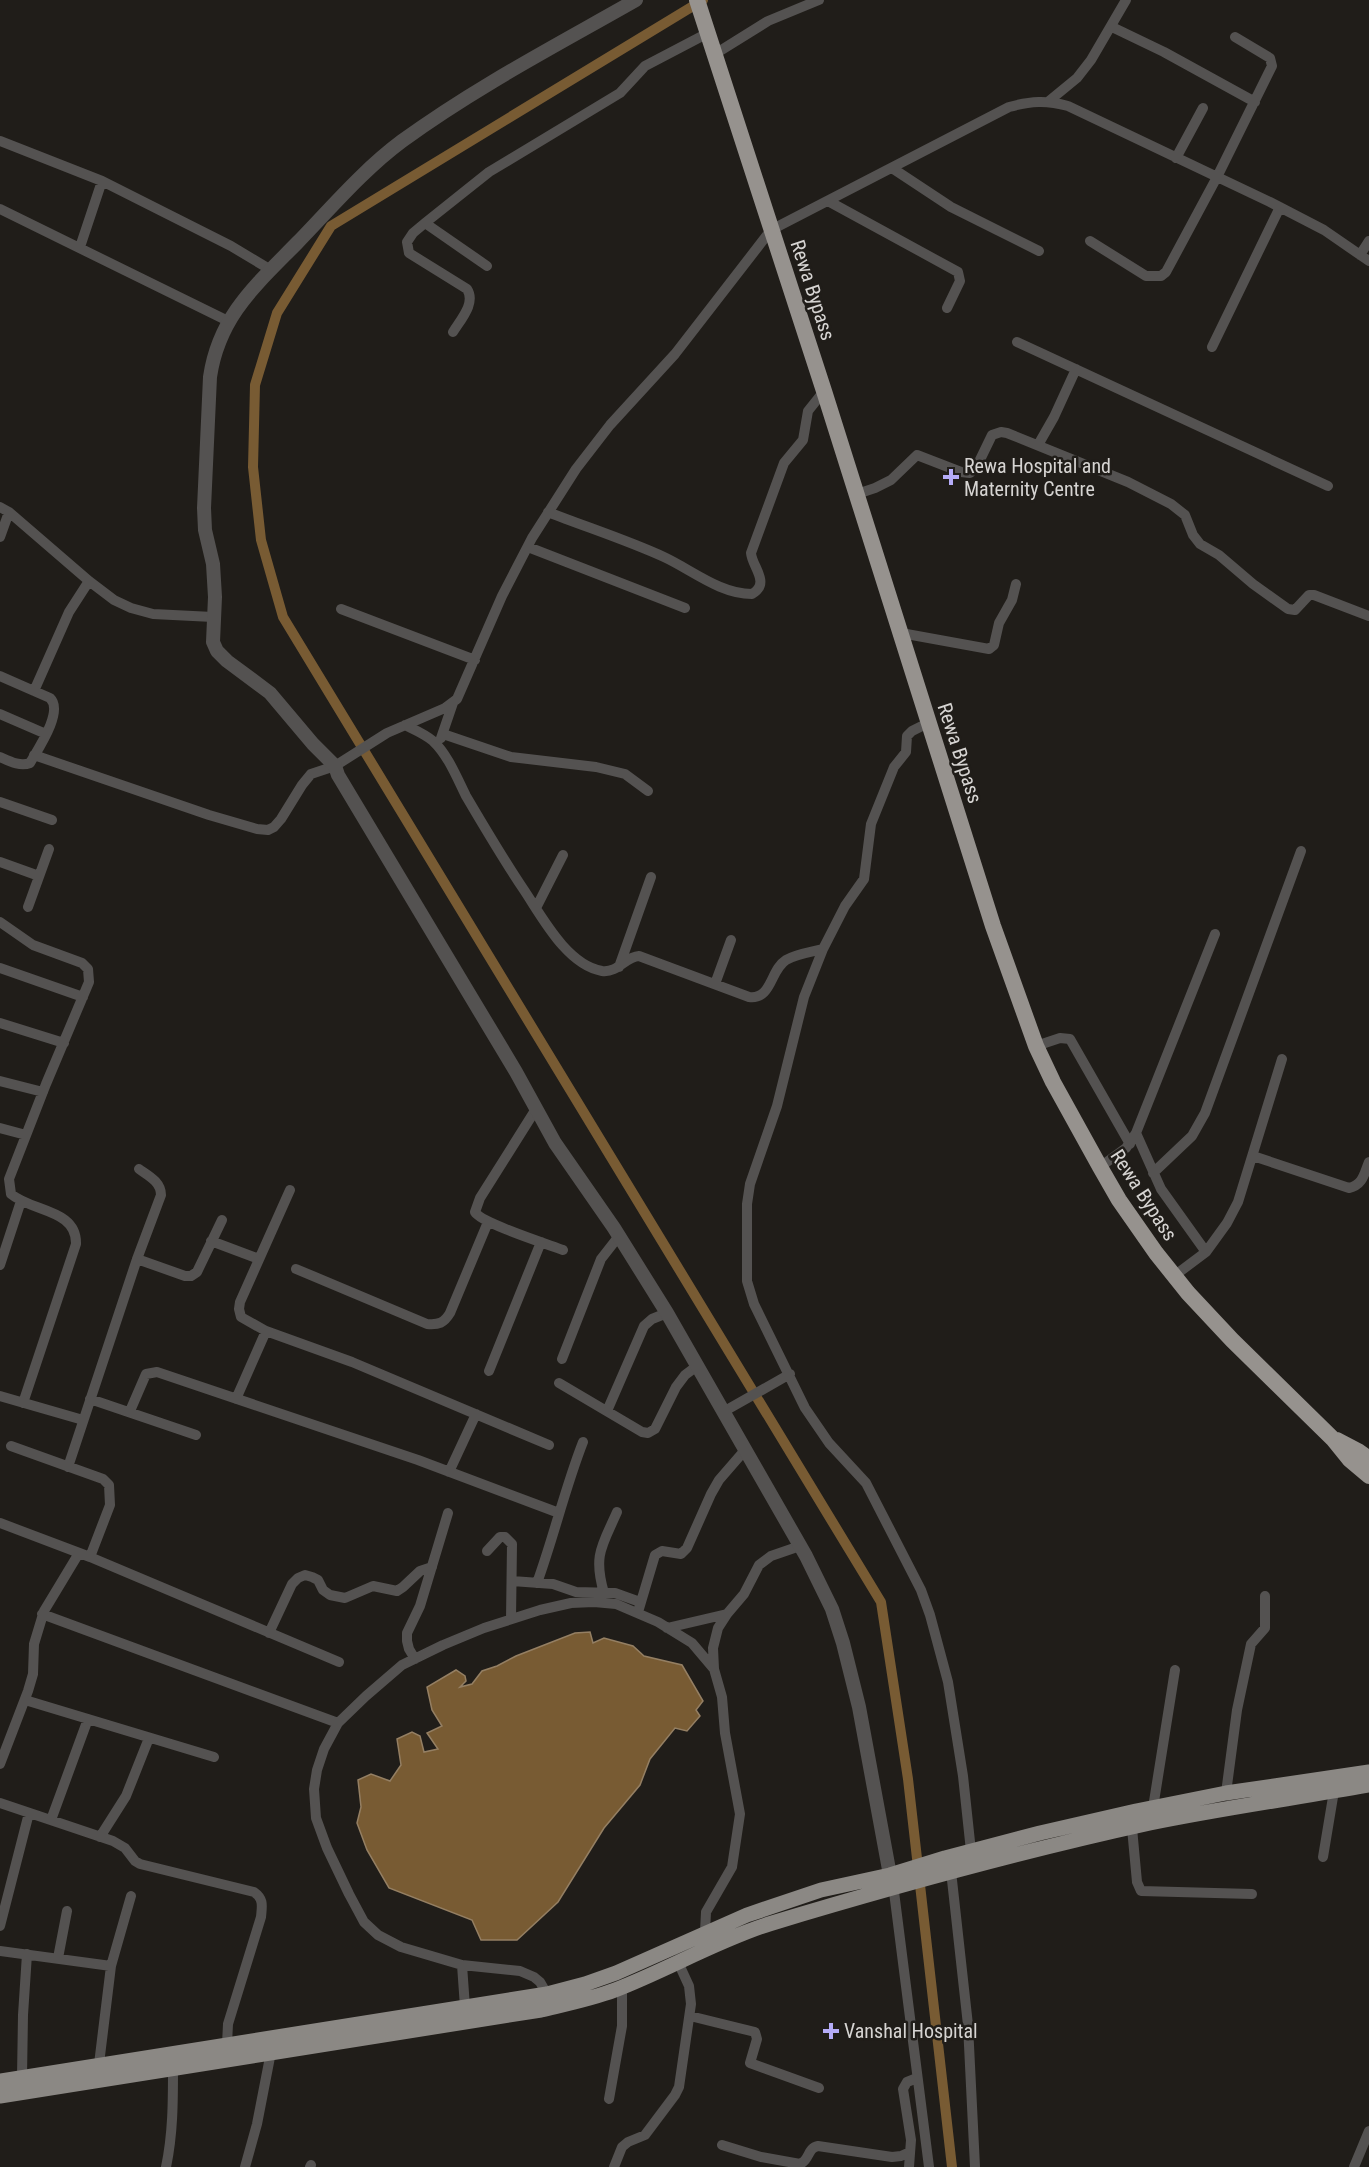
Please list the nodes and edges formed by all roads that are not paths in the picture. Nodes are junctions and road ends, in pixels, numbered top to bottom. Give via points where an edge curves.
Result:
1 (636, 0) edge
2 (697, 0) edge
3 (819, 0) edge
4 (1126, 0) edge
5 (1112, 27) junction
6 (706, 28) junction
7 (1235, 37) dead end
8 (715, 54) junction
9 (1049, 101) junction
10 (1255, 102) junction
11 (1203, 108) dead end
12 (0, 141) edge
13 (1176, 158) junction
14 (892, 168) junction
15 (1217, 177) junction
16 (102, 181) junction
17 (828, 201) junction
18 (1280, 207) junction
19 (0, 208) edge
20 (424, 223) junction
21 (771, 230) junction
22 (1090, 241) dead end
23 (1369, 241) edge
24 (80, 247) junction
25 (1039, 251) dead end
26 (1365, 258) edge
27 (487, 266) dead end
28 (271, 270) junction
29 (947, 308) dead end
30 (228, 321) junction
31 (453, 332) dead end
32 (1017, 342) dead end
33 (1212, 347) dead end
34 (1076, 369) junction
35 (824, 391) junction
36 (1038, 445) junction
37 (1328, 486) dead end
38 (856, 494) junction
39 (4, 509) edge
40 (548, 512) junction
41 (0, 537) edge
42 (528, 547) junction
43 (89, 581) junction
44 (1016, 584) dead end
45 (685, 608) dead end
46 (341, 609) dead end
47 (1369, 616) edge
48 (213, 617) junction
49 (901, 633) junction
50 (475, 660) junction
51 (0, 676) edge
52 (34, 691) junction
53 (453, 703) junction
54 (0, 714) edge
55 (928, 723) junction
56 (405, 725) junction
57 (46, 734) junction
58 (443, 734) junction
59 (438, 747) junction
60 (34, 756) junction
61 (0, 757) edge
62 (339, 764) junction
63 (648, 791) dead end
64 (0, 802) edge
65 (52, 820) dead end
66 (49, 849) dead end
67 (1301, 851) dead end
68 (564, 855) dead end
69 (0, 862) edge
70 (39, 876) junction
71 (651, 877) dead end
72 (28, 907) dead end
73 (536, 908) junction
74 (0, 922) edge
75 (1215, 934) dead end
76 (731, 940) dead end
77 (823, 949) junction
78 (619, 967) junction
79 (0, 968) edge
80 (715, 984) junction
81 (83, 997) junction
82 (0, 1023) edge
83 (64, 1043) junction
84 (1036, 1046) junction
85 (1282, 1059) dead end
86 (0, 1081) edge
87 (43, 1092) junction
88 (536, 1109) junction
89 (0, 1128) edge
90 (1136, 1133) junction
91 (26, 1135) junction
92 (1130, 1144) junction
93 (1253, 1156) junction
94 (1369, 1162) edge
95 (1100, 1167) junction
96 (139, 1169) dead end
97 (1153, 1173) junction
98 (1367, 1174) edge
99 (4, 1178) edge
100 (290, 1190) dead end
101 (21, 1201) junction
102 (222, 1220) dead end
103 (488, 1222) junction
104 (619, 1236) junction
105 (211, 1241) junction
106 (541, 1242) junction
107 (562, 1250) dead end
108 (1206, 1252) junction
109 (137, 1258) junction
110 (259, 1259) junction
111 (0, 1265) edge
112 (296, 1269) dead end
113 (1174, 1276) junction
114 (667, 1313) junction
115 (267, 1331) junction
116 (562, 1359) dead end
117 (697, 1366) junction
118 (489, 1371) dead end
119 (790, 1374) junction
120 (560, 1383) dead end
121 (0, 1396) edge
122 (90, 1399) junction
123 (236, 1399) junction
124 (23, 1403) junction
125 (727, 1410) junction
126 (130, 1411) junction
127 (607, 1411) junction
128 (476, 1414) junction
129 (83, 1420) junction
130 (196, 1435) dead end
131 (1333, 1439) junction
132 (583, 1442) dead end
133 (549, 1445) dead end
134 (11, 1446) dead end
135 (744, 1449) junction
136 (1369, 1459) edge
137 (1350, 1460) junction
138 (68, 1467) junction
139 (449, 1472) junction
140 (1369, 1476) edge
141 (1369, 1490) edge
142 (617, 1512) dead end
143 (448, 1513) dead end
144 (559, 1514) junction
145 (0, 1523) edge
146 (800, 1546) junction
147 (488, 1551) dead end
148 (79, 1553) junction
149 (90, 1557) junction
150 (432, 1567) junction
151 (512, 1581) junction
152 (537, 1583) junction
153 (604, 1593) junction
154 (1264, 1596) dead end
155 (639, 1607) junction
156 (42, 1614) junction
157 (727, 1614) junction
158 (511, 1619) junction
159 (667, 1628) junction
160 (269, 1633) junction
161 (415, 1659) junction
162 (339, 1662) dead end
163 (714, 1669) junction
164 (1175, 1670) dead end
165 (25, 1700) junction
166 (88, 1719) junction
167 (338, 1724) junction
168 (149, 1738) junction
169 (214, 1757) dead end
170 (0, 1764) edge
171 (1369, 1772) edge
172 (1369, 1785) edge
173 (1334, 1791) junction
174 (1226, 1793) junction
175 (0, 1803) edge
176 (29, 1813) junction
177 (1152, 1816) junction
178 (51, 1820) junction
179 (1132, 1827) junction
180 (100, 1837) junction
181 (971, 1851) junction
182 (1323, 1857) dead end
183 (948, 1867) junction
184 (898, 1879) junction
185 (1252, 1894) dead end
186 (131, 1896) dead end
187 (68, 1911) dead end
188 (0, 1926) edge
189 (705, 1932) junction
190 (0, 1951) edge
191 (27, 1954) junction
192 (58, 1958) junction
193 (678, 1962) junction
194 (462, 1965) junction
195 (111, 1966) junction
196 (622, 1987) junction
197 (547, 1994) junction
198 (461, 2012) junction
199 (690, 2016) junction
200 (227, 2044) junction
201 (273, 2047) junction
202 (99, 2064) junction
203 (173, 2068) junction
204 (22, 2077) junction
205 (917, 2078) junction
206 (0, 2081) edge
207 (819, 2088) dead end
208 (0, 2096) edge
209 (609, 2099) dead end
210 (1369, 2131) edge
211 (722, 2145) dead end
212 (910, 2152) junction
213 (760, 2162) edge
214 (166, 2167) edge
215 (245, 2167) edge
216 (614, 2167) edge
217 (909, 2167) edge
218 (928, 2167) edge
219 (975, 2167) edge
220 (1354, 2167) edge

1 - 28 street via 514,67 401,142 366,172
2 - 6 highway, Rewa Bypass
3 - 8 street via 768,21
4 - 5 street
5 - 9 street via 1084,69
5 - 10 street
6 - 8 highway, Rewa Bypass
6 - 20 street via 645,66 620,93 504,162
7 - 10 street via 1270,58 1272,66
8 - 21 highway, Rewa Bypass
9 - 13 street via 1068,106
9 - 14 street via 1009,107
10 - 15 street
11 - 13 street
12 - 16 street
13 - 15 street
14 - 17 street
14 - 25 street via 951,207
15 - 18 street
15 - 22 street via 1161,276 1146,276
16 - 24 street
16 - 28 street
17 - 21 street
17 - 29 street via 958,272 960,281
18 - 26 street
18 - 33 street
19 - 24 street
20 - 27 street
20 - 31 street via 407,242 409,253 470,292 469,307
21 - 35 highway, Rewa Bypass
21 - 40 street via 675,354 610,425
23 - 26 street
24 - 30 street
28 - 30 street
30 - 48 street via 210,377 204,508 213,564
32 - 34 street
34 - 36 street
34 - 37 street
35 - 38 highway, Rewa Bypass
35 - 40 street via 808,411 803,440 784,463 751,553 761,578 756,593 742,594 723,587 664,557
36 - 38 street via 1007,433 996,433 970,473 917,455 891,480
36 - 47 street via 1171,504 1185,515 1200,544 1288,609 1295,610 1309,595 1314,595
38 - 49 highway, Rewa Bypass
39 - 41 street
39 - 43 street
40 - 42 street
42 - 45 street
42 - 50 street
43 - 48 street via 130,608 153,614
43 - 52 street via 69,612
44 - 49 street via 994,645 989,649
46 - 50 street
48 - 62 street via 213,642 218,651 270,693 313,744
49 - 55 highway, Rewa Bypass
50 - 53 street
51 - 52 street
52 - 57 street via 54,702 55,714
53 - 56 street
53 - 58 street
54 - 57 street
55 - 77 street via 907,736 906,752 894,767 871,824 864,879
55 - 84 highway, Rewa Bypass
56 - 59 street
56 - 62 street
57 - 60 street
58 - 59 street
58 - 63 street via 511,757 625,774
59 - 73 street
60 - 61 street via 25,765
60 - 62 street via 209,815 268,830 281,819 311,774
62 - 88 street via 338,775
64 - 65 street
66 - 70 street
67 - 97 street via 1205,1113 1192,1136
68 - 73 street
69 - 70 street
70 - 72 street
71 - 78 street
73 - 78 street via 557,939 575,956 593,968
74 - 81 street via 33,945 82,963 90,975
75 - 90 street
76 - 80 street
77 - 80 street via 787,959 760,997 749,997
77 - 119 street via 804,998 777,1106 748,1193 748,1287
78 - 80 street via 639,956
79 - 81 street
81 - 83 street
82 - 83 street
83 - 87 street
84 - 92 street via 1060,1038 1070,1040
84 - 95 highway, Rewa Bypass
85 - 93 street
86 - 87 street
87 - 91 street
88 - 103 street via 475,1207 476,1216
88 - 104 street
89 - 91 street
90 - 92 street
90 - 97 street
91 - 99 street
92 - 95 street
93 - 98 street via 1342,1187 1358,1185
93 - 108 street via 1238,1202
94 - 98 street
95 - 113 highway, Rewa Bypass via 1138,1229
96 - 109 street via 157,1183 161,1195
97 - 108 street
99 - 101 street via 11,1194
100 - 110 street
101 - 111 street
101 - 124 street via 64,1218 76,1233 76,1244
102 - 105 street
103 - 106 street
103 - 112 street via 450,1313 437,1325
104 - 114 street
104 - 116 street via 601,1259
105 - 109 street via 197,1272 191,1276
105 - 110 street
106 - 107 street
106 - 118 street
108 - 113 street
109 - 122 street
110 - 115 street via 239,1309 241,1317
113 - 131 highway, Rewa Bypass
114 - 117 street
114 - 127 street via 644,1326
115 - 123 street
115 - 128 street
117 - 125 street
117 - 127 street via 680,1381 651,1433 642,1432
119 - 125 street
119 - 181 street via 821,1433 858,1472 874,1497 921,1590 948,1682
120 - 127 street
121 - 124 street
122 - 126 street
122 - 129 street
123 - 126 street via 150,1372
123 - 139 street
124 - 129 street
125 - 135 street
126 - 130 street
128 - 133 street
128 - 139 street
129 - 138 street
131 - 136 highway, Rewa Bypass
131 - 137 highway, Rewa Bypass
132 - 144 street
134 - 138 street
135 - 146 street
135 - 155 street via 719,1480 684,1552 662,1551 655,1555
137 - 140 highway, Rewa Bypass
137 - 141 highway
138 - 149 street via 103,1479 109,1485 110,1505
139 - 144 street
142 - 153 street via 599,1553 598,1575
143 - 150 street
144 - 152 street
145 - 148 street
146 - 157 street via 764,1560
146 - 184 street via 832,1609 843,1643
147 - 151 street via 500,1537 510,1540
148 - 149 street
148 - 156 street
149 - 160 street
150 - 160 street via 420,1571 396,1591 373,1586 345,1598 330,1595 318,1580 305,1575 292,1584
150 - 161 street via 407,1634 406,1641
151 - 152 street
151 - 158 street
152 - 153 street via 576,1592
153 - 155 street via 625,1596
154 - 174 street via 1265,1628 1251,1644
155 - 158 street via 572,1603
155 - 159 street
156 - 165 street
156 - 167 street
157 - 159 street
157 - 163 street via 714,1639
158 - 161 street
159 - 163 street via 692,1643
160 - 162 street
161 - 167 street via 402,1665
163 - 189 street via 722,1696 740,1814 732,1867 706,1912
164 - 177 street
165 - 166 street
165 - 170 street
166 - 168 street
166 - 178 street
167 - 194 street via 321,1759 314,1789 316,1818 349,1894 364,1922 378,1935 401,1947
168 - 169 street
168 - 180 street via 126,1796
171 - 174 main road
172 - 173 main road
173 - 177 main road
173 - 182 street
174 - 177 main road
175 - 176 street
176 - 178 street
176 - 188 street
177 - 179 main road
177 - 181 main road via 1040,1833
178 - 180 street
179 - 183 main road
179 - 185 street via 1141,1891
180 - 200 street via 125,1848 140,1864 254,1892 260,1897 261,1917 228,2024
181 - 183 main road
183 - 184 main road
183 - 219 street via 968,2025
184 - 189 main road via 821,1890
184 - 193 main road via 736,1936
184 - 205 street
186 - 195 street
187 - 192 street
189 - 197 main road via 616,1973
190 - 191 street
191 - 192 street
191 - 204 street
192 - 195 street
193 - 196 main road
193 - 199 street via 690,1986
194 - 197 street via 520,1971 540,1982
194 - 198 street
195 - 202 street
196 - 198 main road via 541,2010
196 - 209 street via 621,2037
197 - 198 main road
198 - 201 main road
199 - 207 street via 755,2032 750,2063
199 - 216 street via 677,2091 645,2135 622,2147
200 - 201 main road
200 - 202 main road
201 - 203 main road
201 - 215 street
202 - 204 main road
203 - 208 main road
203 - 214 street via 173,2113
204 - 206 main road
205 - 212 street via 907,2082 903,2089
205 - 218 street
210 - 220 street
211 - 213 street
212 - 213 street via 892,2157 818,2146 800,2164
212 - 217 street

